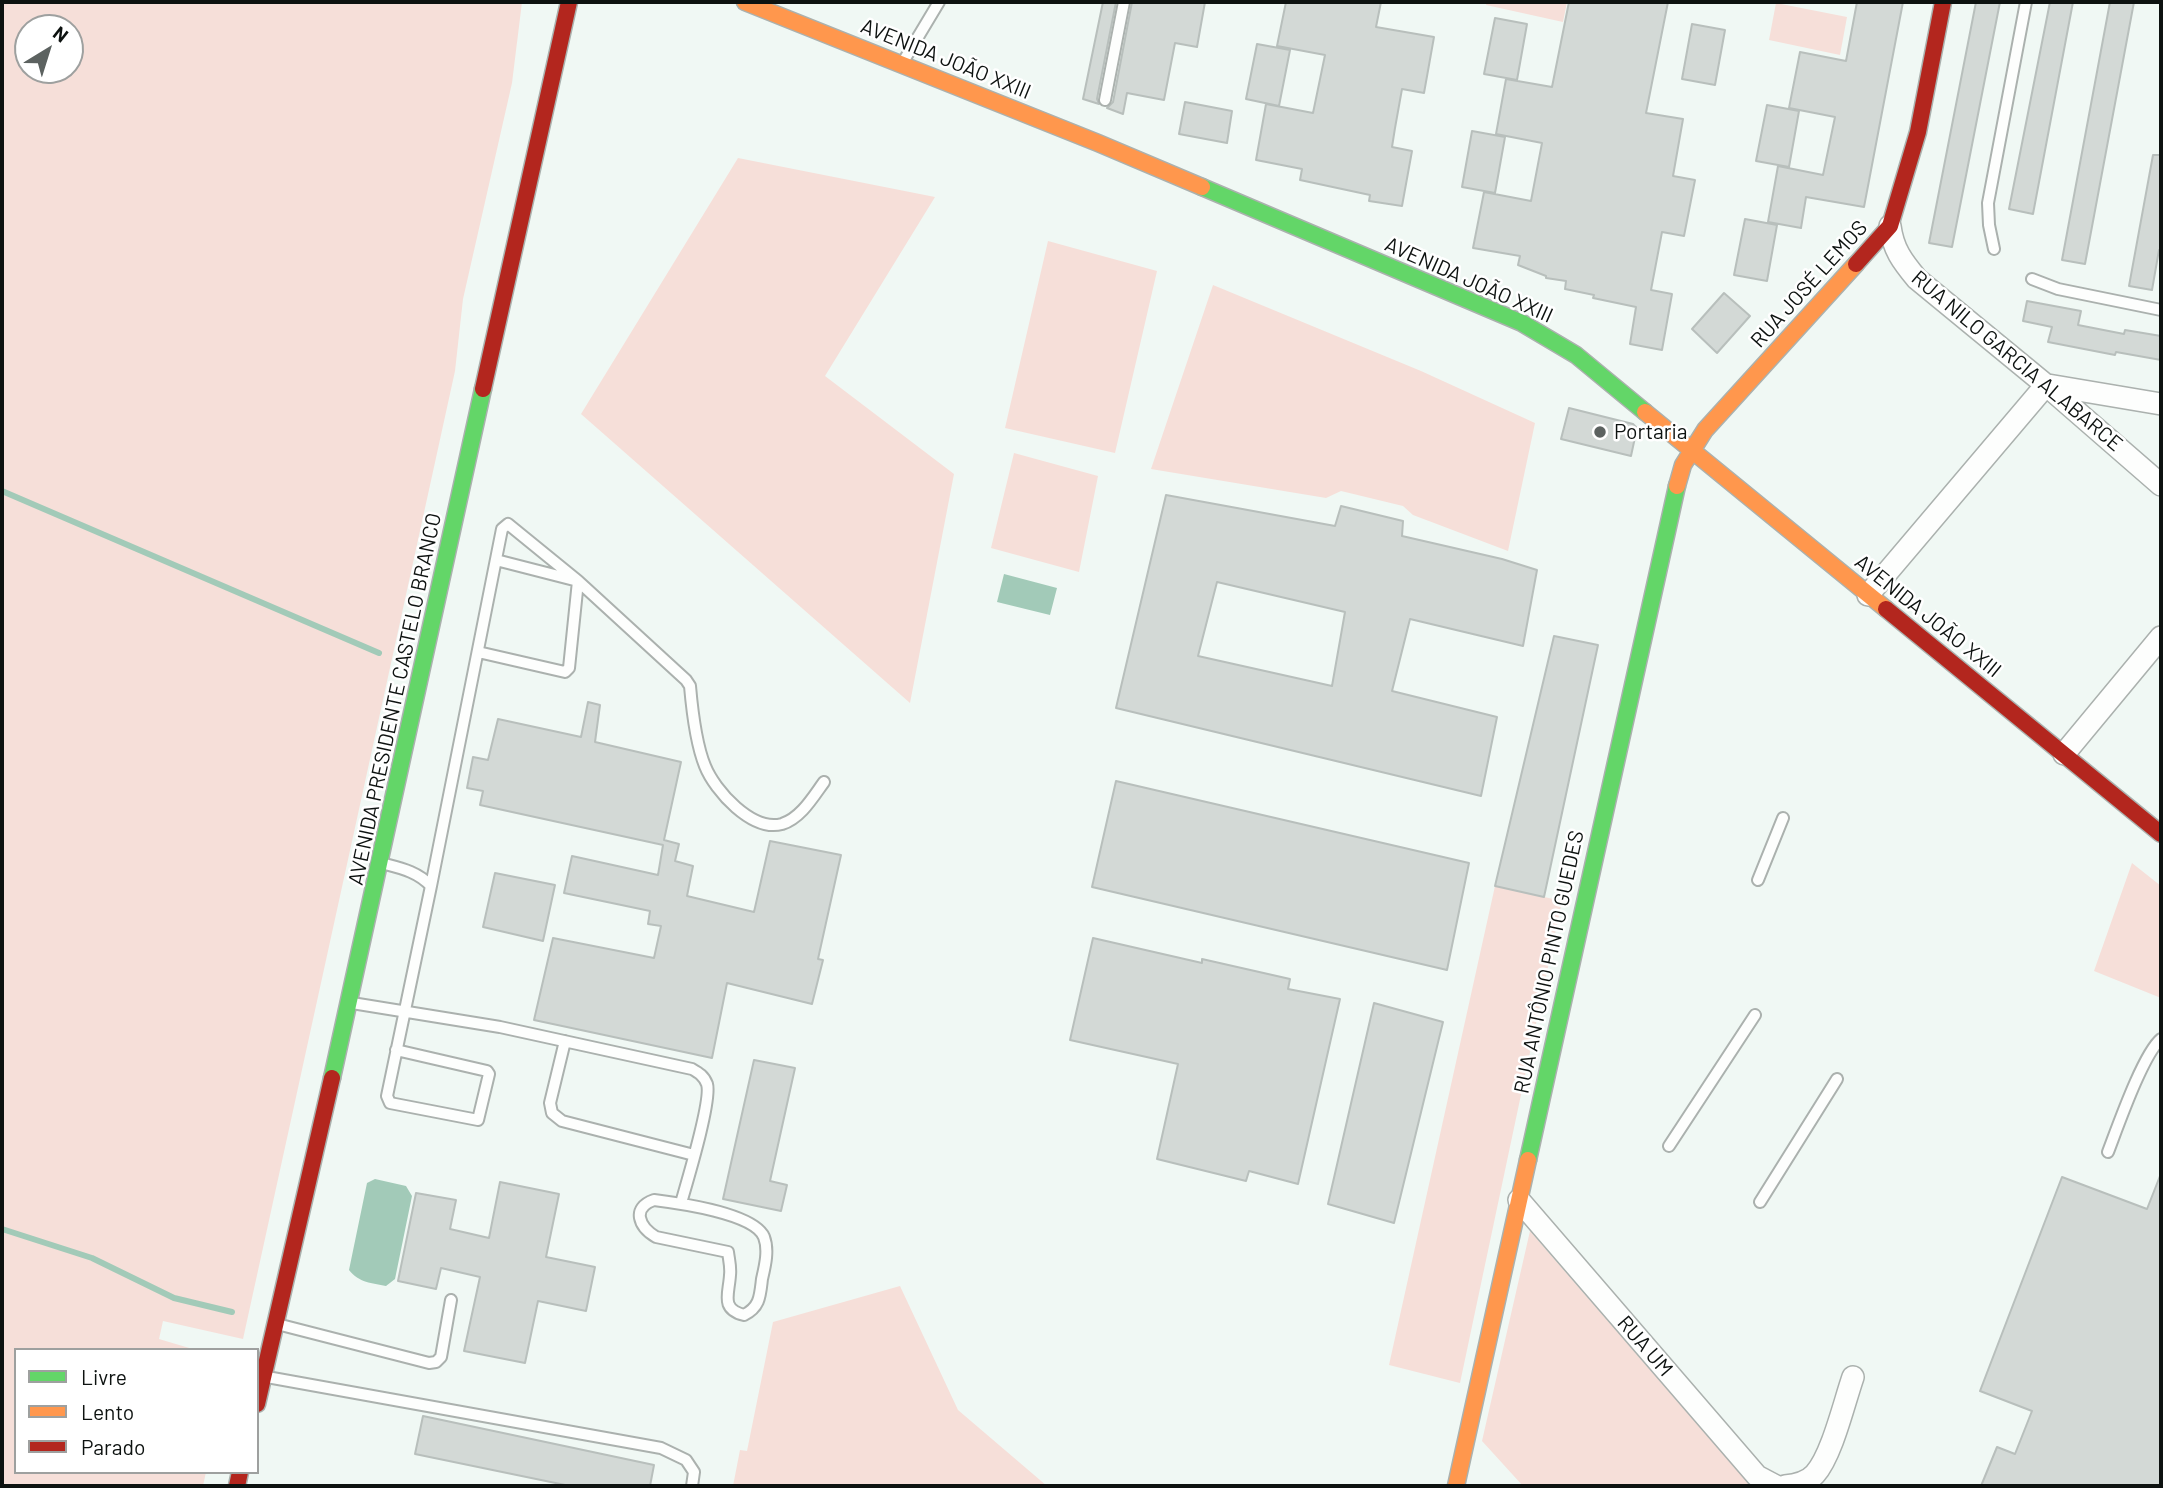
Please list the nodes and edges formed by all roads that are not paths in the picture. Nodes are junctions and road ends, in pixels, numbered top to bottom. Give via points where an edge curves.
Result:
1 (569, 2) edge
2 (939, 2) edge
3 (1124, 2) edge
4 (1942, 2) edge
5 (2026, 2) edge
6 (752, 4) edge
7 (902, 64) junction
8 (1105, 100) dead end
9 (1890, 226) junction
10 (1994, 249) dead end
11 (2032, 279) dead end
12 (2161, 310) edge
13 (2046, 385) junction
14 (2161, 404) edge
15 (1692, 450) junction
16 (2161, 485) edge
17 (496, 560) junction
18 (578, 582) junction
19 (1868, 595) junction
20 (2161, 637) edge
21 (478, 652) junction
22 (2064, 754) junction
23 (824, 782) dead end
24 (1783, 818) dead end
25 (2161, 834) edge
26 (381, 863) junction
27 (1758, 880) dead end
28 (431, 886) junction
29 (349, 1002) junction
30 (404, 1011) junction
31 (1755, 1015) dead end
32 (2161, 1039) edge
33 (565, 1041) junction
34 (396, 1050) junction
35 (1837, 1079) dead end
36 (1669, 1146) dead end
37 (2108, 1152) dead end
38 (694, 1155) junction
39 (1519, 1200) junction
40 (1760, 1202) dead end
41 (681, 1203) junction
42 (451, 1300) dead end
43 (277, 1324) junction
44 (264, 1377) junction
45 (1853, 1377) dead end
46 (259, 1396) edge
47 (691, 1486) edge
48 (1456, 1486) edge
49 (1776, 1486) edge
50 (1785, 1486) edge

1 - 26 street, AVENIDA PRESIDENTE CASTELO BRANCO
2 - 7 lane
3 - 8 lane
4 - 9 street, RUA JOSÉ LEMOS via 1918,132
5 - 10 lane via 1989,202
6 - 7 street, AVENIDA JOÃO XXIII
7 - 15 street, AVENIDA JOÃO XXIII via 1522,323 1576,355
9 - 13 street, RUA NILO GARCIA ALABARCE via 1893,244 1917,279
9 - 15 street, RUA JOSÉ LEMOS via 1705,430
11 - 12 lane via 2058,289
13 - 14 street
13 - 16 street, RUA NILO GARCIA ALABARCE
13 - 19 street
15 - 19 street, AVENIDA JOÃO XXIII
15 - 39 street, RUA ANTÔNIO PINTO GUEDES via 1676,489
17 - 18 lane
17 - 18 lane via 502,529 508,524
17 - 21 lane
18 - 21 lane via 568,671
18 - 23 lane via 690,685 704,764 723,795 745,815 766,824 781,824 794,818
19 - 22 street, AVENIDA JOÃO XXIII
20 - 22 street
21 - 28 lane
22 - 25 street, AVENIDA JOÃO XXIII
24 - 27 lane
26 - 28 lane via 410,871
26 - 29 street, AVENIDA PRESIDENTE CASTELO BRANCO
28 - 30 lane
29 - 30 lane
29 - 43 street, AVENIDA PRESIDENTE CASTELO BRANCO
30 - 33 lane
30 - 34 lane
31 - 36 lane
32 - 37 lane via 2146,1059
33 - 38 lane via 550,1103 552,1113 562,1121
33 - 38 lane via 702,1075 708,1086
34 - 34 lane via 387,1096 390,1103 478,1120 487,1071
35 - 40 lane
38 - 41 lane
39 - 48 street, RUA ANTÔNIO PINTO GUEDES
39 - 49 street, RUA UM via 1757,1476
41 - 41 lane via 739,1219 764,1235 766,1259 759,1304 752,1311 744,1315 729,1307 728,1252 645,1231 640,1221 647,1203
42 - 43 lane via 441,1357 429,1363
43 - 44 street, AVENIDA PRESIDENTE CASTELO BRANCO
44 - 46 street, AVENIDA PRESIDENTE CASTELO BRANCO
44 - 47 lane via 661,1448 685,1460 694,1472
45 - 50 street via 1825,1459 1814,1476

